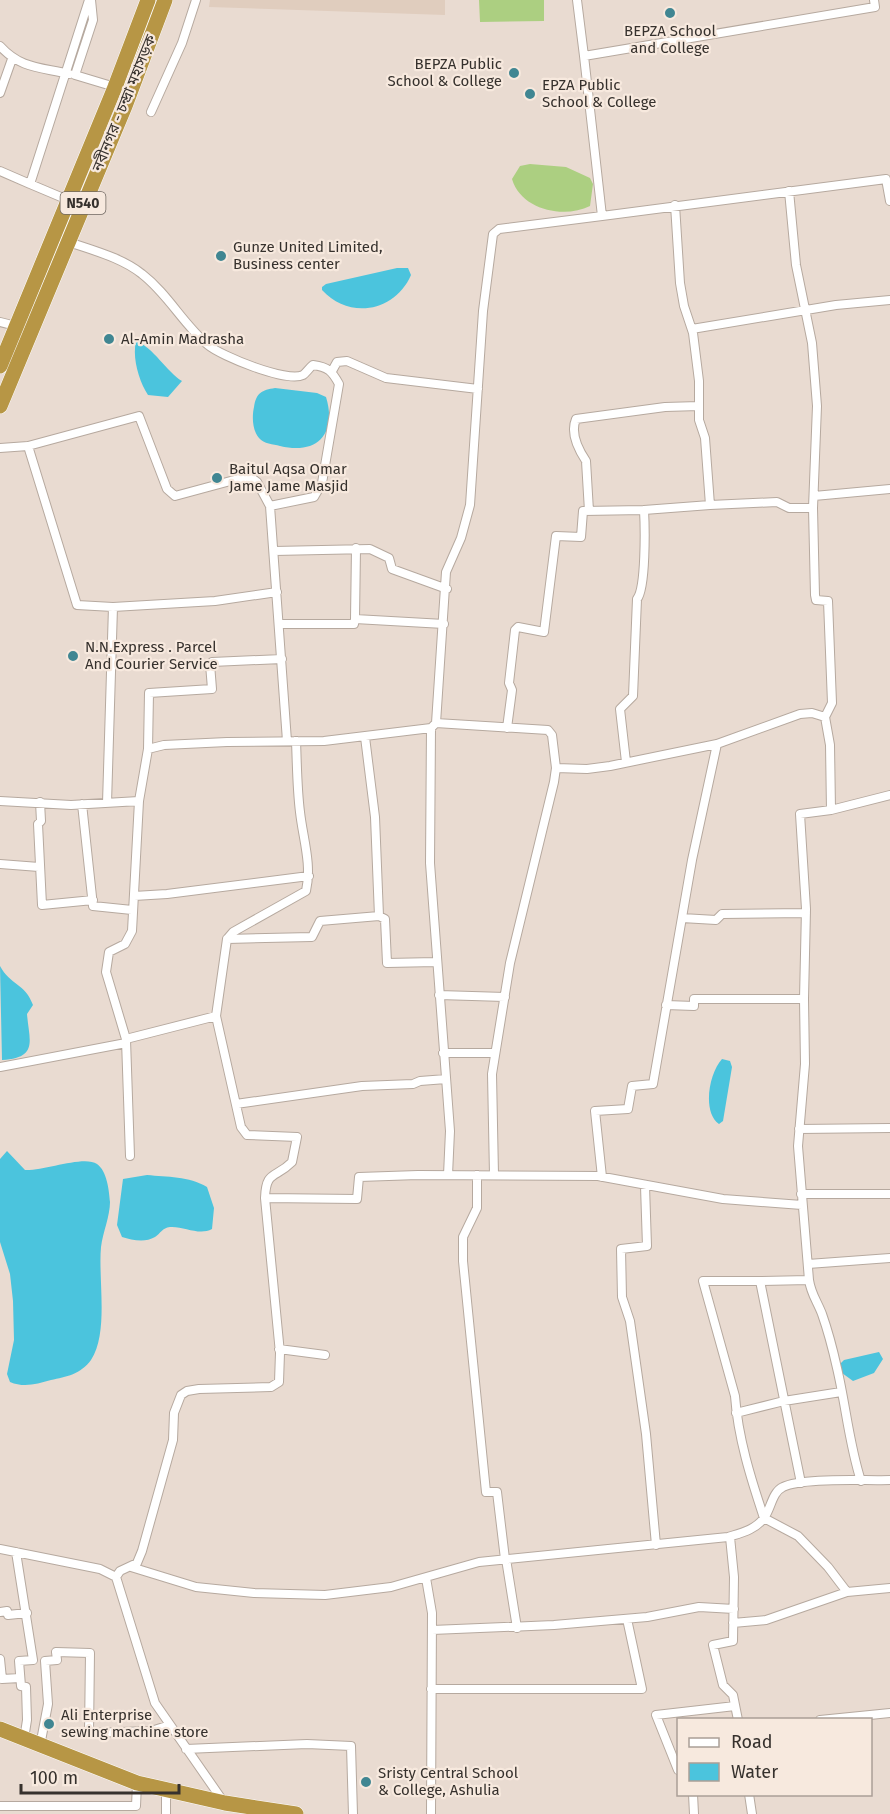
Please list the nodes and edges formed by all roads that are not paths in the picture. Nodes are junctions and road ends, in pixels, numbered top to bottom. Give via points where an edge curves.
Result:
1 (90, 0) edge
2 (148, 0) edge
3 (165, 0) edge
4 (196, 0) edge
5 (577, 0) edge
6 (874, 0) edge
7 (0, 46) edge
8 (584, 56) junction
9 (12, 59) junction
10 (65, 73) junction
11 (75, 75) junction
12 (115, 87) junction
13 (0, 94) edge
14 (151, 112) dead end
15 (0, 171) edge
16 (30, 184) junction
17 (789, 191) junction
18 (68, 200) junction
19 (890, 201) edge
20 (675, 205) junction
21 (602, 216) junction
22 (66, 242) junction
23 (890, 300) edge
24 (803, 311) junction
25 (0, 322) edge
26 (16, 326) junction
27 (692, 329) junction
28 (0, 366) edge
29 (332, 371) junction
30 (478, 389) junction
31 (0, 406) edge
32 (699, 406) junction
33 (28, 446) junction
34 (0, 448) edge
35 (890, 489) edge
36 (814, 495) junction
37 (710, 505) junction
38 (270, 506) junction
39 (813, 508) junction
40 (644, 510) junction
41 (589, 511) junction
42 (356, 548) junction
43 (274, 551) junction
44 (447, 590) junction
45 (277, 592) junction
46 (112, 607) junction
47 (355, 619) junction
48 (279, 624) junction
49 (444, 624) junction
50 (282, 659) junction
51 (825, 717) junction
52 (434, 725) junction
53 (507, 728) junction
54 (365, 737) junction
55 (291, 741) junction
56 (717, 744) junction
57 (148, 748) junction
58 (626, 762) junction
59 (556, 768) junction
60 (890, 795) edge
61 (0, 801) edge
62 (139, 801) junction
63 (40, 802) junction
64 (107, 803) junction
65 (82, 804) junction
66 (831, 810) junction
67 (0, 864) edge
68 (39, 867) junction
69 (309, 876) junction
70 (134, 896) junction
71 (93, 900) junction
72 (132, 910) junction
73 (806, 913) junction
74 (380, 916) junction
75 (682, 918) junction
76 (227, 939) junction
77 (436, 962) junction
78 (439, 995) junction
79 (505, 997) junction
80 (804, 999) junction
81 (666, 1005) junction
82 (216, 1016) junction
83 (126, 1041) junction
84 (443, 1053) junction
85 (495, 1053) junction
86 (0, 1067) edge
87 (446, 1079) junction
88 (236, 1104) junction
89 (890, 1128) edge
90 (799, 1130) junction
91 (130, 1156) dead end
92 (448, 1175) junction
93 (477, 1175) junction
94 (494, 1175) junction
95 (602, 1177) junction
96 (645, 1186) junction
97 (801, 1194) junction
98 (890, 1194) edge
99 (265, 1198) junction
100 (802, 1205) junction
101 (890, 1258) edge
102 (808, 1264) junction
103 (809, 1280) junction
104 (760, 1281) junction
105 (279, 1349) junction
106 (325, 1354) dead end
107 (841, 1392) junction
108 (784, 1401) junction
109 (736, 1413) junction
110 (890, 1480) edge
111 (861, 1482) junction
112 (801, 1483) junction
113 (764, 1518) junction
114 (730, 1537) junction
115 (656, 1545) junction
116 (0, 1549) edge
117 (16, 1552) junction
118 (506, 1559) junction
119 (131, 1567) junction
120 (116, 1577) junction
121 (426, 1578) junction
122 (890, 1588) edge
123 (846, 1592) junction
124 (734, 1610) junction
125 (0, 1612) edge
126 (27, 1613) junction
127 (627, 1619) junction
128 (733, 1623) junction
129 (517, 1628) junction
130 (432, 1630) junction
131 (0, 1659) edge
132 (20, 1678) junction
133 (432, 1689) junction
134 (735, 1706) junction
135 (890, 1713) edge
136 (738, 1718) edge
137 (832, 1718) edge
138 (170, 1725) junction
139 (0, 1729) edge
140 (24, 1739) junction
141 (40, 1746) junction
142 (186, 1749) junction
143 (677, 1767) edge
144 (137, 1783) junction
145 (166, 1791) junction
146 (693, 1796) edge
147 (749, 1796) edge
148 (225, 1803) junction
149 (0, 1806) edge
150 (245, 1810) edge
151 (166, 1814) edge
152 (296, 1814) edge
153 (353, 1814) edge
154 (432, 1814) edge
155 (694, 1814) edge
156 (752, 1814) edge

1 - 10 street
1 - 11 street via 93,20
2 - 12 highway, নবীনগর - চন্দ্রা মহাসড়ক / N540
3 - 22 highway, নবীনগর - চন্দ্রা মহাসড়ক / N540 via 125,106
4 - 14 street via 182,43
5 - 8 street
6 - 8 street via 875,8
7 - 9 street
8 - 21 street
9 - 10 street via 25,66
9 - 13 street
10 - 11 street
10 - 16 street
11 - 12 street
12 - 18 highway, নবীনগর - চন্দ্রা মহাসড়ক / N540
15 - 16 street
16 - 18 street
17 - 19 street via 886,178
17 - 20 street
17 - 24 street
18 - 26 highway, নবীনগর - চন্দ্রা মহাসড়ক / N540
20 - 21 street
20 - 27 street via 680,283
21 - 30 street via 499,229 493,234
22 - 29 street via 140,272 163,291 208,345 229,357 289,375 303,375 313,365
22 - 31 highway, নবীনগর - চন্দ্রা মহাসড়ক / N540
23 - 24 street
24 - 27 street
24 - 36 street via 812,343 817,406
25 - 26 street
26 - 28 highway, নবীনগর - চন্দ্রা মহাসড়ক / N540
27 - 32 street
29 - 30 street via 337,362 347,361 386,378
29 - 38 street via 339,384 338,396 322,483 314,496
30 - 44 street via 470,505 462,538 447,572
32 - 37 street
32 - 41 street via 576,419 573,428 586,461
33 - 34 street
33 - 38 street via 139,417 167,489 175,496 249,476 257,482
33 - 46 street via 73,600 82,606
35 - 36 street
36 - 39 street
37 - 39 street via 777,502 789,508
37 - 40 street
38 - 43 street
39 - 51 street via 815,595 816,600 828,601 832,703
40 - 41 street
40 - 58 street via 645,557 637,599 633,696 620,709
41 - 53 street via 582,513 581,537 555,538 544,632 518,627 515,630
42 - 43 street
42 - 44 street via 383,553 392,569
42 - 47 street
43 - 45 street
44 - 49 street
45 - 46 street via 216,602
45 - 48 street
46 - 64 street
47 - 48 street via 354,624
47 - 49 street
48 - 50 street
49 - 52 street
50 - 55 street
50 - 57 street via 211,663 212,689 149,693
51 - 56 street via 800,714
51 - 66 street via 830,745
52 - 53 street
52 - 54 street
52 - 77 street via 430,863
53 - 59 street via 548,730
54 - 55 street
54 - 74 street via 375,817
55 - 57 street
55 - 69 street
56 - 58 street
56 - 75 street
57 - 62 street
58 - 59 street via 587,769
59 - 79 street
60 - 66 street
61 - 63 street
62 - 64 street
62 - 70 street
63 - 65 street
63 - 68 street
64 - 65 street
65 - 71 street
66 - 73 street via 800,814
67 - 68 street
68 - 71 street via 42,905
69 - 70 street
69 - 76 street via 306,891
70 - 72 street
71 - 72 street via 97,908
72 - 83 street via 129,939 121,948 109,952 106,962
73 - 75 street via 722,914 716,920
73 - 80 street
74 - 76 street via 320,921 312,937
74 - 77 street via 385,920 387,963
75 - 81 street
76 - 82 street
77 - 78 street
78 - 79 street
78 - 84 street
79 - 85 street
80 - 81 street via 694,999 694,1006
80 - 90 street via 805,1064
81 - 95 street via 652,1084 632,1086 627,1109 595,1111
82 - 83 street
82 - 88 street
83 - 86 street
83 - 91 street
84 - 85 street
84 - 87 street
85 - 94 street
87 - 88 street
87 - 92 street
88 - 99 street via 247,1135 297,1137 292,1162 270,1175
89 - 90 street
90 - 97 street
92 - 93 street
92 - 99 street via 359,1177 357,1199
93 - 94 street
93 - 118 street via 477,1208 463,1237 463,1261 486,1492 497,1492
94 - 95 street
95 - 96 street
96 - 100 street via 760,1203
96 - 115 street via 647,1246 621,1249 622,1297 630,1321 646,1434
97 - 98 street
97 - 100 street
99 - 105 street
100 - 102 street
101 - 102 street
102 - 103 street
103 - 104 street
103 - 107 street via 811,1295 824,1319
104 - 108 street
104 - 109 street via 703,1281 735,1396
105 - 106 street
105 - 119 street via 279,1383 271,1387 199,1389 181,1395 152,1522 137,1563
107 - 108 street
107 - 111 street
108 - 109 street
108 - 112 street
109 - 113 street
110 - 111 street
111 - 112 street
112 - 113 street via 782,1487
113 - 114 street via 751,1530
113 - 123 street via 798,1536
114 - 115 street
114 - 124 street
115 - 118 street
116 - 117 street
117 - 120 street via 100,1569
117 - 126 street
118 - 121 street via 479,1562
118 - 129 street
119 - 120 street
119 - 121 street via 196,1587 254,1593 345,1594
120 - 138 street via 155,1703
121 - 130 street
122 - 123 street
123 - 128 street via 766,1620
124 - 127 street via 699,1607
124 - 128 street
125 - 126 street
126 - 132 street via 33,1660 19,1661
127 - 129 street
127 - 133 street via 642,1689
128 - 134 street via 733,1641 713,1645 723,1684 733,1695
129 - 130 street
130 - 133 street
131 - 132 street via 2,1680
132 - 140 street via 21,1686 26,1687
133 - 154 street
134 - 136 street
134 - 143 street via 656,1714
135 - 137 street
138 - 141 street via 151,1731 89,1733 90,1653 56,1652 57,1660 45,1661 48,1704
138 - 142 street
139 - 140 highway
140 - 141 highway
141 - 144 highway
142 - 148 street
142 - 153 street via 351,1746
144 - 145 highway
144 - 149 street via 136,1806
145 - 148 highway
145 - 151 street
146 - 155 street
147 - 156 street
148 - 150 highway
150 - 152 highway

